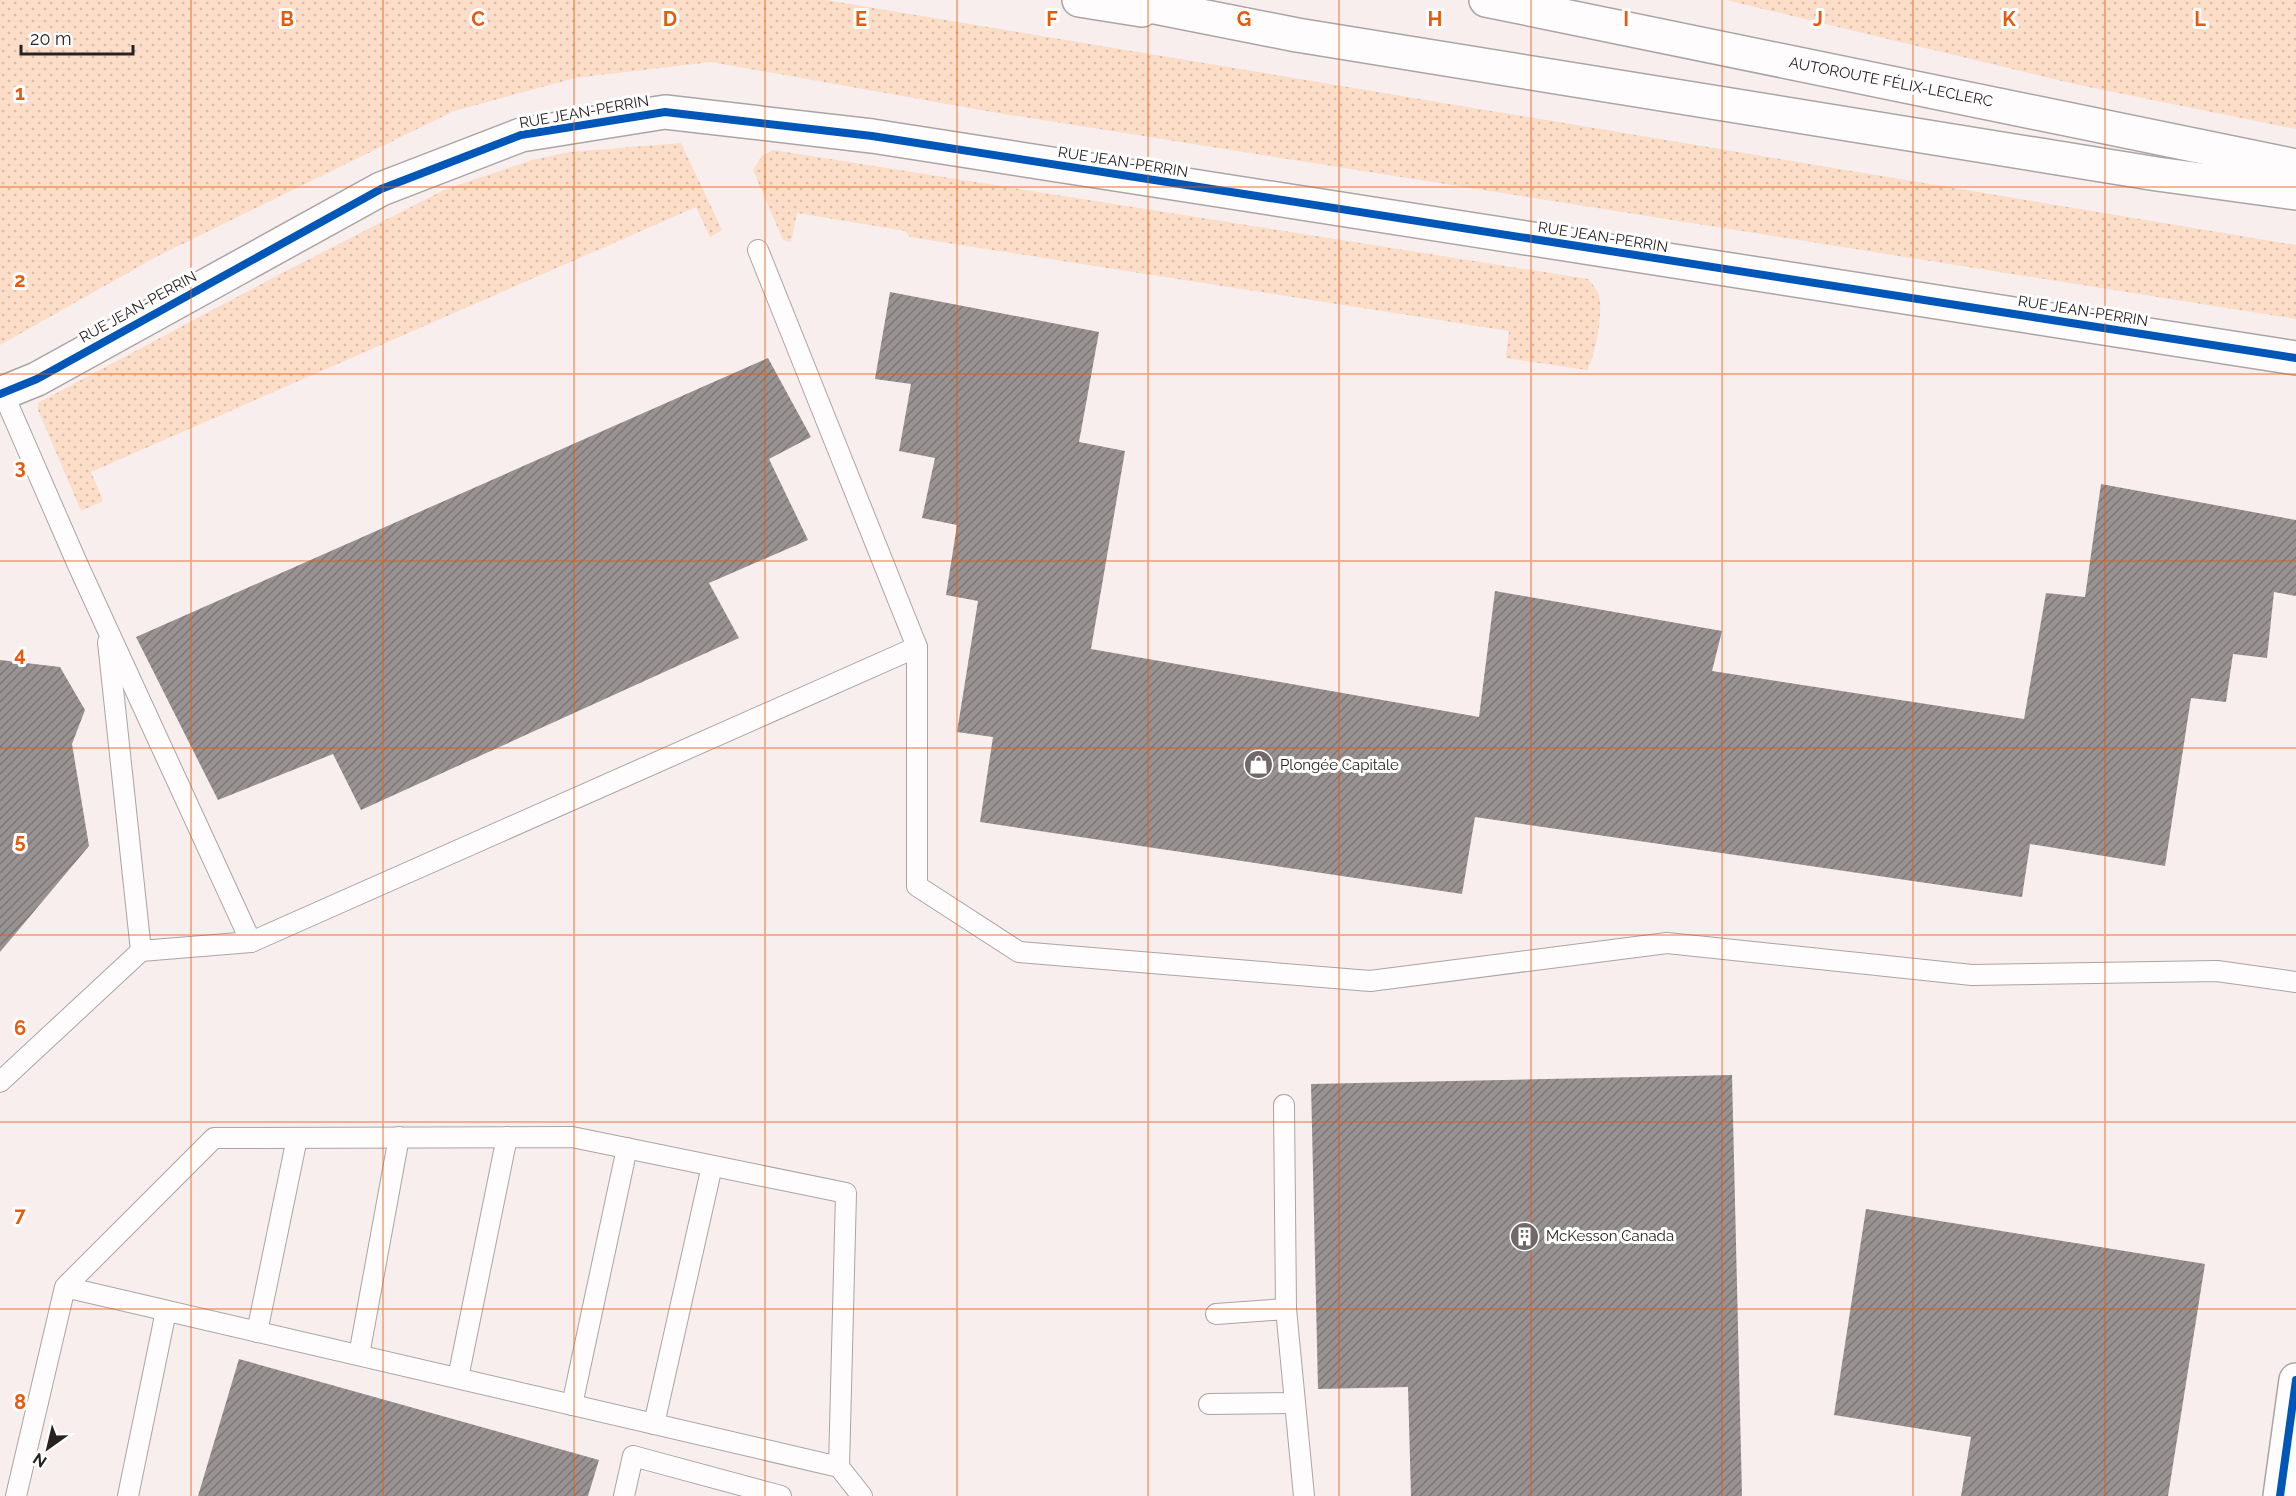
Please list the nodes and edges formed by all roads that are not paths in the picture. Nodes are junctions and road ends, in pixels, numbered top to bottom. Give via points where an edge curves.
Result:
1 (1079, 0) edge
2 (1120, 0) edge
3 (1486, 0) edge
4 (1238, 24) junction
5 (2296, 166) edge
6 (2296, 194) edge
7 (758, 250) dead end
8 (2296, 358) edge
9 (2, 393) edge
10 (106, 624) junction
11 (917, 647) junction
12 (251, 942) junction
13 (141, 951) junction
14 (2296, 982) edge
15 (0, 1082) edge
16 (1284, 1105) dead end
17 (399, 1137) junction
18 (507, 1137) junction
19 (297, 1138) junction
20 (627, 1148) junction
21 (712, 1166) junction
22 (65, 1287) junction
23 (1286, 1309) junction
24 (166, 1311) junction
25 (1216, 1314) dead end
26 (257, 1332) junction
27 (359, 1355) junction
28 (458, 1378) junction
29 (2296, 1380) edge
30 (1295, 1403) junction
31 (1209, 1404) dead end
32 (573, 1405) junction
33 (654, 1424) junction
34 (839, 1467) junction
35 (16, 1496) edge
36 (128, 1496) edge
37 (624, 1496) edge
38 (781, 1496) edge
39 (862, 1496) edge
40 (1304, 1496) edge
41 (2280, 1496) edge

1 - 4 main road
2 - 4 main road
3 - 5 main road, AUTOROUTE FÉLIX-LECLERC
4 - 6 main road
7 - 11 lane
8 - 9 main road, RUE JEAN-PERRIN via 872,136 665,112 521,135 381,189 37,379
9 - 10 lane
10 - 12 lane
10 - 13 lane
11 - 12 lane
11 - 14 lane via 917,886 1019,952 1370,981 1666,943 1972,975 2217,971
12 - 13 lane
13 - 15 lane
16 - 23 lane
17 - 18 lane
17 - 19 lane
17 - 27 lane
18 - 20 lane via 572,1137
18 - 28 lane
19 - 22 lane via 214,1138
19 - 26 lane
20 - 21 lane
20 - 32 lane
21 - 33 lane
21 - 34 lane via 846,1193
22 - 24 lane
22 - 35 lane
23 - 25 lane
23 - 30 lane
24 - 26 lane
24 - 36 lane
26 - 27 lane
27 - 28 lane
28 - 32 lane
29 - 41 main road
30 - 31 lane
30 - 40 lane
32 - 33 lane
33 - 34 lane
34 - 39 lane
37 - 38 lane via 633,1456

